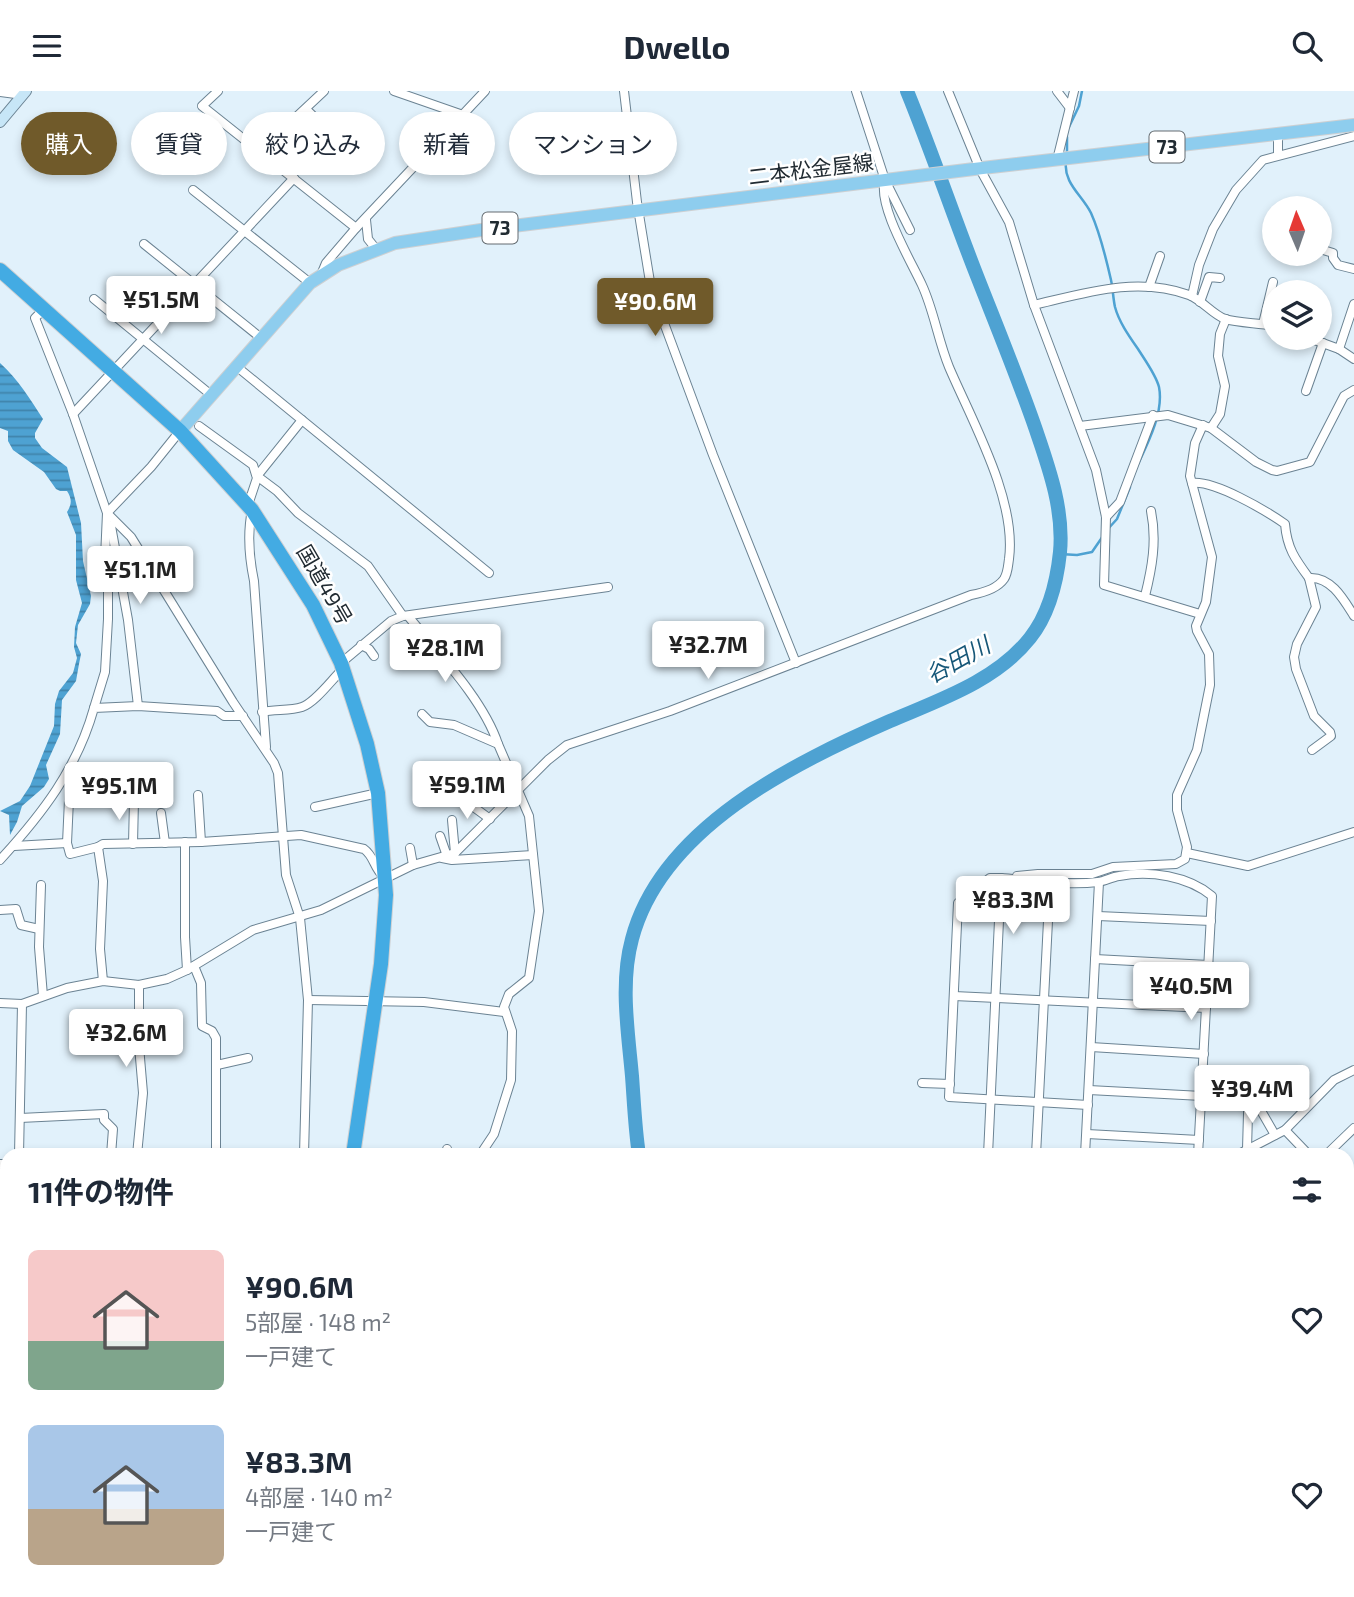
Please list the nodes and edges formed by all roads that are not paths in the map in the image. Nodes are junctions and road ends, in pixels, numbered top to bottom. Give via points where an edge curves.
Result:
1 (218, 91) edge
2 (324, 91) edge
3 (394, 91) edge
4 (485, 91) edge
5 (624, 91) edge
6 (856, 91) edge
7 (948, 91) edge
8 (1057, 91) edge
9 (1074, 91) edge
10 (0, 92) edge
11 (25, 93) edge
12 (1070, 108) junction
13 (306, 109) junction
14 (303, 112) edge
15 (309, 112) edge
16 (454, 112) edge
17 (466, 112) edge
18 (0, 121) edge
19 (1354, 125) edge
20 (1328, 128) junction
21 (1278, 134) junction
22 (241, 136) edge
23 (1354, 136) edge
24 (1330, 144) junction
25 (1278, 155) junction
26 (1057, 160) junction
27 (977, 169) junction
28 (289, 175) edge
29 (408, 175) edge
30 (293, 178) junction
31 (889, 180) junction
32 (193, 190) dead end
33 (638, 211) junction
34 (366, 220) junction
35 (356, 228) junction
36 (910, 230) dead end
37 (243, 231) junction
38 (144, 244) dead end
39 (376, 249) junction
40 (1160, 256) dead end
41 (1332, 258) edge
42 (1354, 269) edge
43 (0, 270) edge
44 (1220, 278) dead end
45 (315, 279) junction
46 (194, 286) junction
47 (1149, 287) junction
48 (94, 299) dead end
49 (1196, 299) junction
50 (1354, 304) edge
51 (1034, 305) junction
52 (43, 310) junction
53 (1226, 319) junction
54 (1262, 324) edge
55 (261, 338) junction
56 (143, 339) junction
57 (1332, 346) edge
58 (1339, 349) junction
59 (1321, 350) edge
60 (1354, 359) edge
61 (236, 366) junction
62 (114, 371) junction
63 (1354, 390) edge
64 (1306, 391) dead end
65 (210, 394) junction
66 (73, 414) junction
67 (1153, 415) junction
68 (302, 420) junction
69 (199, 426) dead end
70 (1080, 426) junction
71 (1207, 427) junction
72 (180, 431) junction
73 (257, 476) junction
74 (1192, 483) junction
75 (250, 507) junction
76 (1151, 511) dead end
77 (107, 513) junction
78 (1106, 517) junction
79 (489, 573) dead end
80 (1309, 578) junction
81 (608, 587) dead end
82 (1145, 596) junction
83 (1200, 614) junction
84 (1354, 615) edge
85 (405, 616) junction
86 (362, 646) junction
87 (374, 656) dead end
88 (796, 663) junction
89 (342, 666) junction
90 (138, 706) junction
91 (94, 708) junction
92 (262, 712) junction
93 (422, 714) dead end
94 (243, 716) junction
95 (498, 744) junction
96 (266, 750) junction
97 (1312, 750) dead end
98 (132, 771) dead end
99 (68, 775) junction
100 (518, 791) junction
101 (378, 793) junction
102 (198, 795) dead end
103 (134, 800) dead end
104 (464, 800) dead end
105 (314, 807) dead end
106 (161, 813) dead end
107 (490, 819) junction
108 (452, 820) dead end
109 (1354, 832) edge
110 (282, 835) junction
111 (440, 836) dead end
112 (185, 842) junction
113 (201, 842) junction
114 (68, 843) junction
115 (165, 843) junction
116 (133, 844) junction
117 (14, 846) junction
118 (98, 847) junction
119 (410, 848) dead end
120 (1187, 853) junction
121 (533, 855) junction
122 (447, 856) junction
123 (0, 860) edge
124 (414, 865) junction
125 (385, 878) junction
126 (1001, 878) junction
127 (1012, 879) junction
128 (1050, 882) junction
129 (1100, 882) junction
130 (41, 885) dead end
131 (0, 910) edge
132 (1098, 916) junction
133 (300, 918) junction
134 (1211, 921) junction
135 (40, 929) junction
136 (1095, 959) junction
137 (1208, 965) junction
138 (191, 968) junction
139 (103, 981) junction
140 (139, 985) junction
141 (43, 996) junction
142 (954, 996) junction
143 (996, 999) junction
144 (308, 1000) junction
145 (1044, 1000) junction
146 (376, 1001) junction
147 (1093, 1002) junction
148 (0, 1003) edge
149 (22, 1004) junction
150 (1206, 1008) junction
151 (504, 1012) junction
152 (1091, 1047) junction
153 (1204, 1054) junction
154 (248, 1058) dead end
155 (217, 1065) junction
156 (1354, 1070) edge
157 (1203, 1071) junction
158 (922, 1083) dead end
159 (950, 1084) junction
160 (1089, 1090) junction
161 (1248, 1095) junction
162 (1202, 1096) junction
163 (990, 1100) junction
164 (1039, 1103) junction
165 (1088, 1105) junction
166 (20, 1118) junction
167 (1354, 1128) edge
168 (1285, 1130) junction
169 (1087, 1134) junction
170 (1275, 1135) junction
171 (1199, 1139) junction
172 (1337, 1145) junction
173 (19, 1148) edge
174 (112, 1148) edge
175 (138, 1148) edge
176 (216, 1148) edge
177 (304, 1148) edge
178 (354, 1148) edge
179 (485, 1148) edge
180 (988, 1148) edge
181 (1036, 1148) edge
182 (1086, 1148) edge
183 (1198, 1148) edge
184 (1247, 1148) edge
185 (1249, 1148) edge
186 (1302, 1148) edge
187 (1334, 1148) edge
188 (1338, 1148) edge

1 - 22 street via 202,106
2 - 13 street
3 - 16 street
4 - 17 street
5 - 33 street
6 - 31 street
7 - 27 street
8 - 12 street
9 - 12 street
10 - 11 street
11 - 18 street
12 - 26 street
13 - 14 street
13 - 15 street
19 - 20 main road, 二本松金屋線 / 73
20 - 21 main road, 二本松金屋線 / 73
20 - 24 street
21 - 25 street
21 - 26 main road, 二本松金屋線 / 73
23 - 24 street
24 - 25 street
25 - 49 street via 1263,160 1236,190 1213,229
26 - 27 main road, 二本松金屋線 / 73
27 - 31 main road, 二本松金屋線 / 73
27 - 51 street via 1009,222
28 - 30 street
29 - 34 street
30 - 35 street
30 - 37 street
31 - 33 main road, 二本松金屋線 / 73
31 - 36 street
31 - 88 street via 883,188 890,216 1006,505 1011,547 1007,572 1003,580 982,593
32 - 37 street
33 - 39 main road, 二本松金屋線 / 73
33 - 88 street via 651,288
34 - 35 street
34 - 39 street via 368,239
35 - 45 street
37 - 45 street
37 - 46 street
38 - 46 street
39 - 45 main road, 二本松金屋線 / 73
40 - 47 street
41 - 42 street via 1338,265
43 - 52 highway, 国道49号
44 - 49 street via 1209,277
45 - 55 main road, 二本松金屋線 / 73
46 - 55 street
46 - 56 street
47 - 49 street
47 - 51 street via 1107,288
48 - 56 street
49 - 53 street
50 - 58 street
51 - 70 street
52 - 62 highway, 国道49号
52 - 66 street via 35,318
53 - 54 street
53 - 71 street via 1218,356 1225,386 1220,414
55 - 61 main road, 二本松金屋線 / 73
56 - 62 street
56 - 65 street
57 - 58 street
58 - 60 street
59 - 64 street
61 - 65 main road, 二本松金屋線 / 73
61 - 68 street
62 - 66 street
62 - 72 highway, 国道49号
63 - 71 street via 1344,396 1313,459 1304,465 1272,471
65 - 72 main road, 二本松金屋線 / 73
66 - 77 street
67 - 70 street
67 - 71 street
67 - 78 street via 1120,502
68 - 73 street
68 - 79 street
69 - 73 street via 253,465
70 - 78 street
71 - 74 street via 1192,455
72 - 75 highway, 国道49号
72 - 77 street
73 - 75 street
73 - 85 street via 369,566
74 - 80 street via 1216,486 1285,524 1286,542
74 - 83 street via 1212,557
75 - 89 highway, 国道49号 via 307,594
75 - 92 street
76 - 82 street via 1154,552
77 - 90 street via 128,620
77 - 91 street via 105,672
77 - 94 street via 131,537
78 - 82 street via 1104,585
80 - 84 street via 1320,578 1335,589
80 - 97 street via 1316,607 1294,657 1314,716 1331,736
81 - 85 street
82 - 83 street
83 - 120 street via 1197,631 1209,654 1210,685 1199,742 1176,798
85 - 86 street via 391,621
85 - 95 street via 465,687
86 - 87 street
86 - 89 street
88 - 100 street via 568,745
89 - 92 street via 329,686 306,705
89 - 101 highway, 国道49号
90 - 91 street
90 - 94 street
91 - 99 street
92 - 96 street
93 - 95 street via 430,722 454,725
94 - 96 street
95 - 100 street
96 - 110 street via 278,772
98 - 99 street
99 - 114 street
99 - 117 street
100 - 107 street
100 - 121 street via 529,816
101 - 105 street
101 - 125 highway, 国道49号
102 - 113 street
103 - 116 street
104 - 107 street
106 - 115 street
107 - 122 street
108 - 122 street
109 - 120 street via 1248,866
110 - 113 street
110 - 125 street via 357,846 370,854
110 - 133 street via 286,875
111 - 122 street
112 - 113 street
112 - 115 street
112 - 138 street via 185,937
114 - 117 street
114 - 118 street via 70,854
115 - 116 street
116 - 118 street
117 - 123 street
118 - 139 street via 103,881
119 - 124 street
120 - 127 street via 1176,864
121 - 122 street via 452,860
121 - 151 street via 539,911 529,978 507,997
122 - 124 street
124 - 125 street
125 - 133 street
125 - 146 highway, 国道49号 via 385,928
126 - 127 street
126 - 142 street via 990,878 958,903
126 - 143 street
127 - 128 street
128 - 129 street
128 - 145 street
129 - 132 street
129 - 134 street via 1141,875 1194,883 1212,896
130 - 135 street
131 - 135 street via 16,909 21,925
132 - 134 street
132 - 136 street
133 - 138 street via 253,930
133 - 144 street
134 - 137 street
135 - 141 street
136 - 137 street
136 - 147 street
137 - 150 street
138 - 140 street
138 - 155 street via 201,983 202,1026 215,1034
139 - 140 street
139 - 141 street
140 - 175 street via 143,1093
141 - 149 street
142 - 143 street
142 - 159 street
143 - 145 street
143 - 163 street
144 - 146 street
144 - 177 street
145 - 147 street
145 - 164 street
146 - 151 street
146 - 178 highway, 国道49号
147 - 150 street
147 - 152 street
148 - 149 street
149 - 166 street
150 - 153 street
151 - 179 street via 512,1031 511,1080 494,1134
152 - 153 street
152 - 160 street
153 - 157 street
154 - 155 street
155 - 176 street
156 - 168 street via 1334,1080
157 - 161 street via 1247,1072
157 - 162 street
158 - 159 street
159 - 163 street via 949,1097
160 - 162 street
160 - 165 street
161 - 170 street
161 - 184 street
162 - 171 street
163 - 164 street
163 - 180 street
164 - 165 street
164 - 181 street
165 - 169 street
166 - 173 street
166 - 174 street via 104,1114 113,1129
167 - 172 street
168 - 170 street
168 - 186 street
169 - 171 street
169 - 182 street
170 - 185 street
171 - 183 street
172 - 187 street
172 - 188 street

